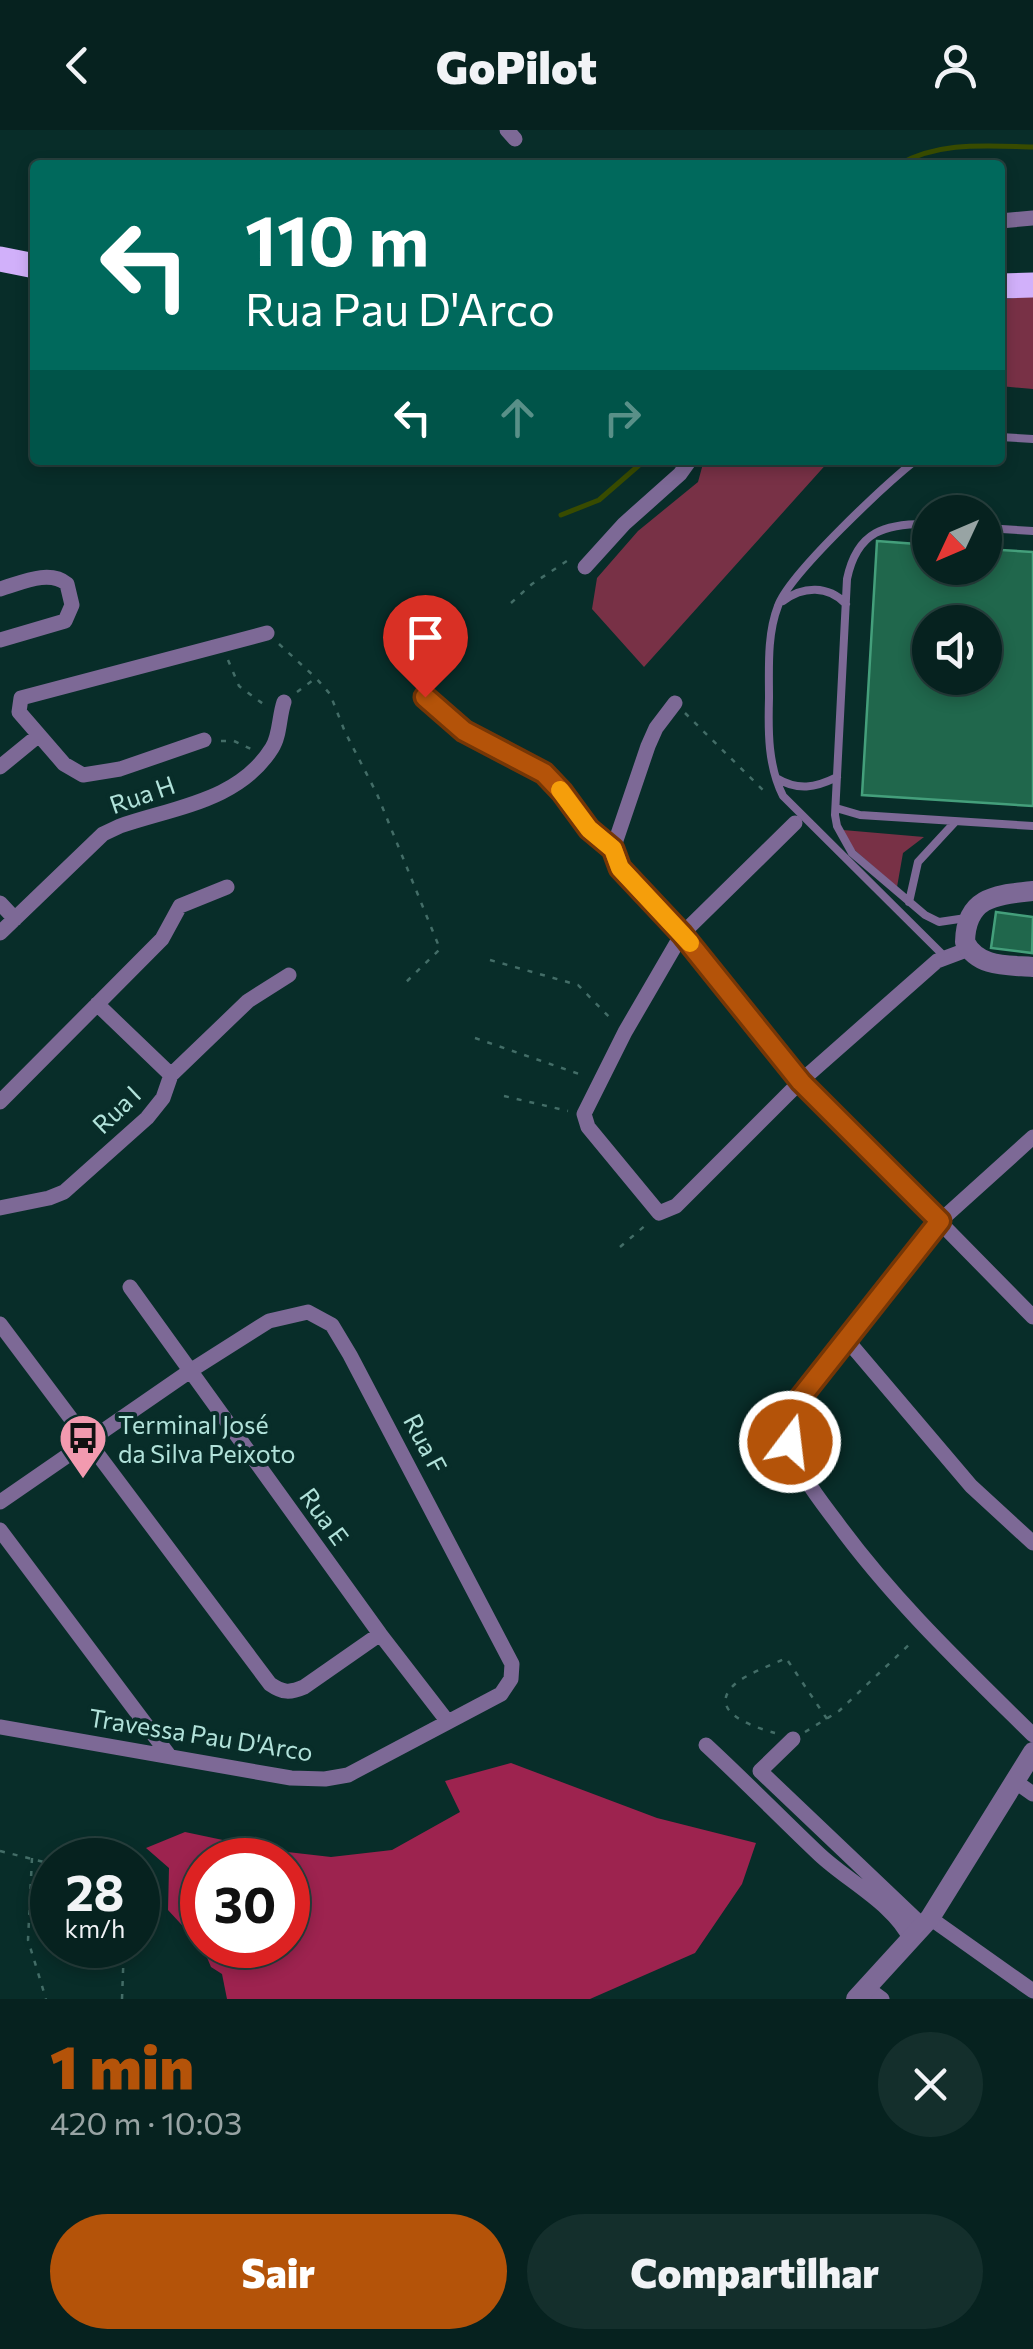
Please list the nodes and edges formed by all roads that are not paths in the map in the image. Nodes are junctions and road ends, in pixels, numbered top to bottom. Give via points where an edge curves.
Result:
1 (1033, 218) edge
2 (1005, 221) edge
3 (0, 259) edge
4 (30, 265) edge
5 (1005, 273) edge
6 (1033, 273) edge
7 (0, 276) edge
8 (30, 282) edge
9 (1033, 284) edge
10 (1005, 286) edge
11 (1005, 437) edge
12 (1033, 439) edge
13 (685, 465) edge
14 (911, 465) edge
15 (912, 524) edge
16 (1002, 529) edge
17 (1033, 531) edge
18 (582, 560) road end
19 (0, 588) edge
20 (778, 606) junction
21 (848, 608) junction
22 (267, 633) road end
23 (0, 640) edge
24 (425, 697) dead end
25 (675, 704) dead end
26 (281, 709) road end
27 (39, 735) junction
28 (204, 740) road end
29 (0, 767) edge
30 (774, 776) junction
31 (837, 777) junction
32 (836, 808) junction
33 (955, 822) junction
34 (795, 823) dead end
35 (1033, 826) edge
36 (613, 849) junction
37 (228, 887) dead end
38 (1033, 892) edge
39 (909, 902) junction
40 (0, 903) edge
41 (970, 917) junction
42 (15, 919) junction
43 (0, 933) edge
44 (682, 934) junction
45 (968, 950) junction
46 (946, 957) junction
47 (1033, 966) edge
48 (290, 975) dead end
49 (97, 1004) junction
50 (171, 1075) junction
51 (801, 1082) junction
52 (0, 1102) edge
53 (1033, 1136) edge
54 (0, 1208) edge
55 (940, 1221) junction
56 (130, 1288) dead end
57 (1033, 1317) edge
58 (0, 1324) edge
59 (847, 1340) junction
60 (190, 1372) junction
61 (87, 1441) junction
62 (0, 1502) edge
63 (0, 1530) edge
64 (1033, 1543) edge
65 (380, 1634) junction
66 (501, 1645) joint
67 (448, 1722) junction
68 (0, 1728) edge
69 (1033, 1735) edge
70 (793, 1739) road end
71 (706, 1745) dead end
72 (1033, 1752) edge
73 (168, 1754) junction
74 (1024, 1788) edge
75 (922, 1928) junction
76 (1033, 1991) edge
77 (868, 1995) edge

1 - 2 street
3 - 4 main road
5 - 6 main road
7 - 8 main road
9 - 10 main road
11 - 12 lane
13 - 18 street
14 - 20 lane via 801,571
15 - 21 lane via 884,527 861,546 847,579
16 - 17 lane
19 - 23 street via 61,579 72,605 60,624
20 - 21 lane via 812,589 838,596
20 - 30 lane via 768,706
21 - 31 lane
22 - 27 street via 21,698 19,712
24 - 36 lane via 464,731 544,773
25 - 36 street via 648,746
26 - 42 street, Rua H via 275,745 249,776 232,789 103,834
27 - 28 street via 64,764 88,776
27 - 29 street
30 - 31 lane via 791,787
30 - 46 lane via 794,810
31 - 32 lane
32 - 33 lane
32 - 39 lane via 836,826 852,853
33 - 35 lane
33 - 39 lane via 918,862
34 - 44 street
36 - 44 street via 620,868
37 - 49 street via 180,906 162,939
38 - 41 street via 987,898
39 - 41 lane via 940,922
40 - 42 street
41 - 45 street
42 - 43 street, Rua H
44 - 51 street
44 - 51 street via 584,1114 588,1127 659,1213 676,1206
45 - 46 street
45 - 47 street via 990,963
46 - 51 street
48 - 50 street, Rua I via 248,1001
49 - 50 street
49 - 52 street
50 - 54 street, Rua I via 146,1118 64,1192
51 - 55 street
53 - 55 street
55 - 57 street
55 - 59 street
56 - 60 street, Rua E
58 - 61 street
59 - 64 street via 971,1486
59 - 69 street via 795,1406 788,1425 808,1483 874,1573
60 - 61 street
60 - 65 street, Rua E
60 - 66 street, Rua F via 270,1321 308,1312 332,1326
61 - 62 street
61 - 65 street via 270,1684 292,1692 304,1687
63 - 73 street
65 - 67 street, Rua E
66 - 67 street, Travessa Pau D'Arco via 512,1664 507,1686
67 - 73 street, Travessa Pau D'Arco via 348,1775 326,1779
68 - 73 street, Travessa Pau D'Arco
70 - 75 street via 760,1771
71 - 75 street via 905,1927
72 - 74 street
74 - 75 street
75 - 76 street
75 - 77 street

